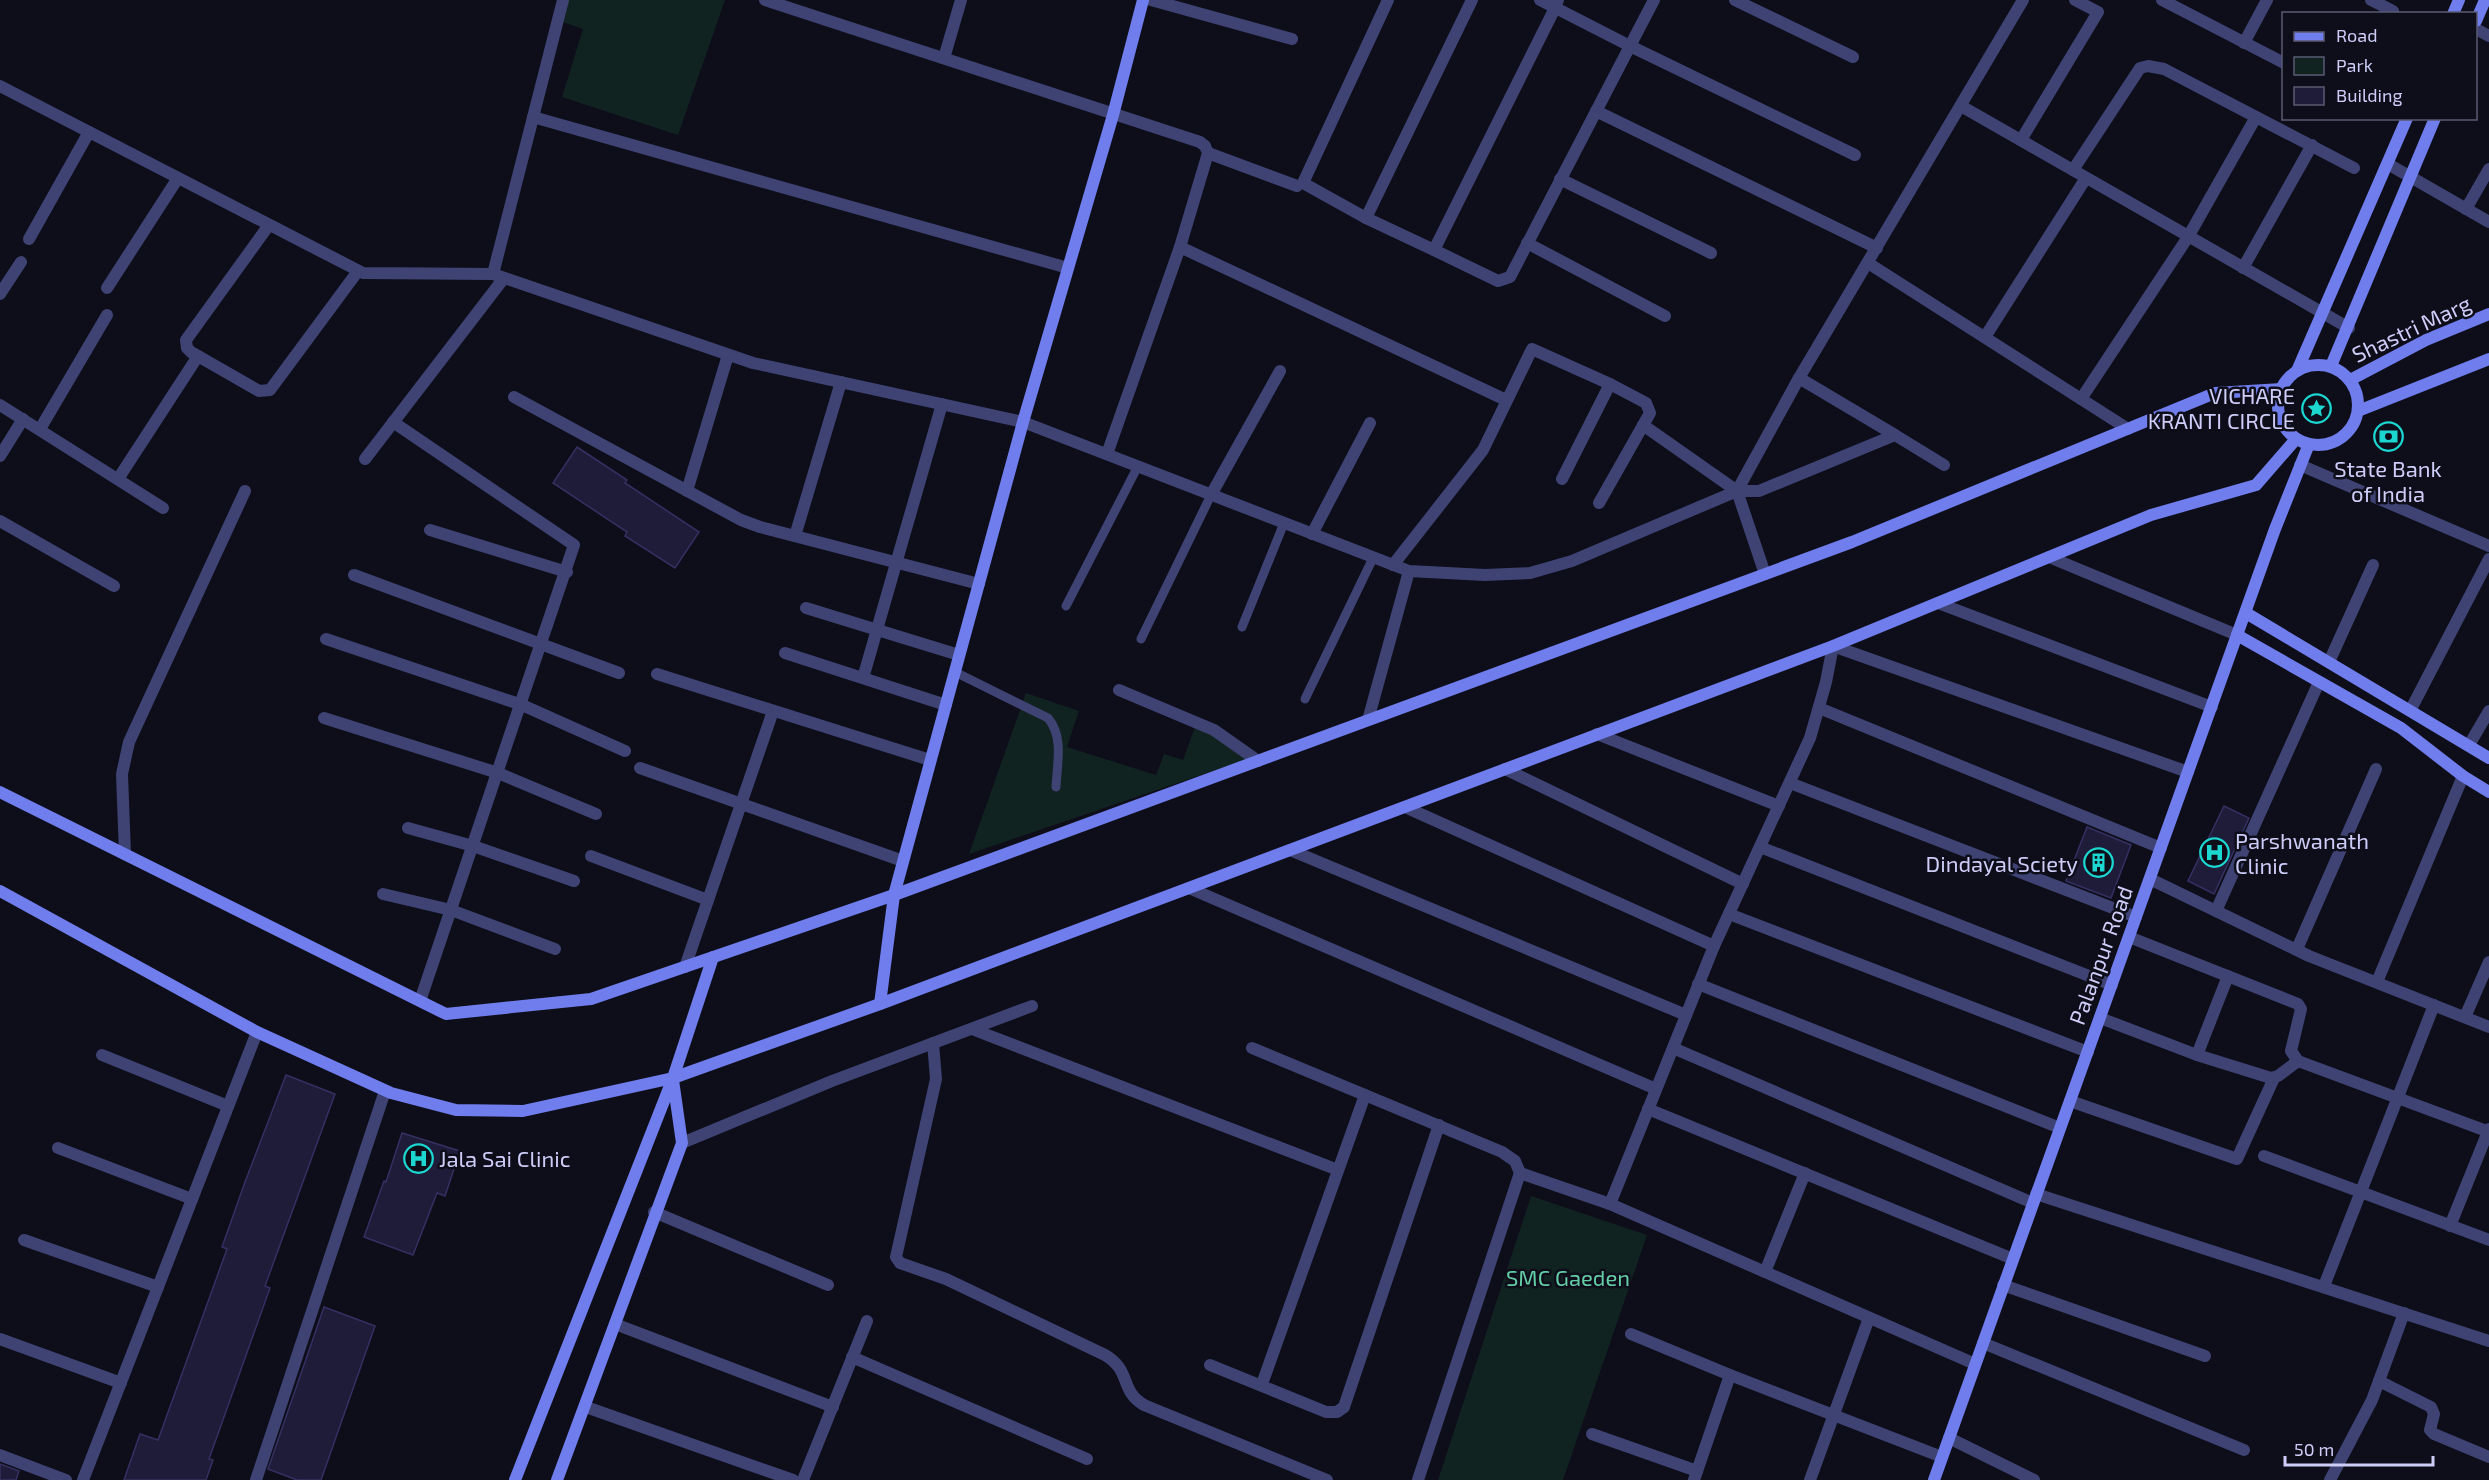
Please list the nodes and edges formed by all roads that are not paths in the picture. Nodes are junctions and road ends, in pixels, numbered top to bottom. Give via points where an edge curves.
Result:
1 (563, 0) edge
2 (765, 0) edge
3 (962, 0) edge
4 (1143, 0) edge
5 (1151, 0) edge
6 (1388, 0) edge
7 (1472, 0) edge
8 (1540, 0) edge
9 (1654, 0) edge
10 (1735, 0) edge
11 (2023, 0) edge
12 (2075, 0) edge
13 (2162, 0) edge
14 (2267, 0) edge
15 (2371, 0) edge
16 (2485, 0) edge
17 (790, 3) edge
18 (1556, 4) edge
19 (2393, 11) dead end
20 (2477, 17) edge
21 (1292, 39) dead end
22 (2244, 43) junction
23 (1630, 46) junction
24 (1853, 57) dead end
25 (945, 58) junction
26 (2282, 62) edge
27 (2, 92) edge
28 (1961, 106) junction
29 (1596, 111) junction
30 (1113, 115) junction
31 (533, 117) junction
32 (2256, 117) junction
33 (2407, 120) edge
34 (2434, 120) edge
35 (88, 132) junction
36 (2021, 140) junction
37 (2312, 145) junction
38 (1208, 153) junction
39 (1855, 155) dead end
40 (2388, 164) junction
41 (2354, 168) dead end
42 (2489, 169) edge
43 (2073, 170) junction
44 (2411, 177) junction
45 (178, 178) junction
46 (1560, 178) junction
47 (2086, 178) junction
48 (1297, 186) dead end
49 (2466, 209) junction
50 (1366, 218) junction
51 (2489, 222) edge
52 (269, 225) junction
53 (2188, 237) junction
54 (29, 239) dead end
55 (1527, 243) junction
56 (1180, 248) junction
57 (1876, 248) junction
58 (1434, 250) junction
59 (1711, 254) dead end
60 (21, 262) dead end
61 (1868, 263) junction
62 (1068, 268) junction
63 (2243, 268) junction
64 (358, 271) junction
65 (498, 276) junction
66 (107, 288) dead end
67 (0, 294) edge
68 (2321, 312) junction
69 (2489, 314) edge
70 (107, 315) dead end
71 (1665, 316) dead end
72 (2349, 328) junction
73 (1985, 337) junction
74 (728, 355) junction
75 (198, 357) junction
76 (2489, 359) edge
77 (2331, 366) junction
78 (1280, 371) dead end
79 (2297, 371) junction
80 (1799, 378) junction
81 (2350, 380) junction
82 (841, 382) junction
83 (1610, 384) junction
84 (2282, 389) junction
85 (514, 397) dead end
86 (2081, 399) junction
87 (1506, 400) junction
88 (942, 404) junction
89 (0, 405) edge
90 (2358, 411) junction
91 (23, 419) junction
92 (393, 422) junction
93 (1023, 422) junction
94 (1370, 423) dead end
95 (1643, 425) junction
96 (40, 429) junction
97 (2128, 429) junction
98 (1895, 435) junction
99 (2296, 439) junction
100 (2309, 444) junction
101 (1107, 454) junction
102 (0, 456) edge
103 (365, 459) dead end
104 (1944, 465) dead end
105 (2300, 465) junction
106 (1138, 466) junction
107 (118, 479) junction
108 (1562, 479) dead end
109 (245, 491) dead end
110 (687, 491) junction
111 (1737, 491) junction
112 (1211, 495) junction
113 (1599, 503) dead end
114 (163, 508) dead end
115 (0, 521) edge
116 (1284, 523) junction
117 (430, 530) dead end
118 (1312, 534) junction
119 (795, 536) junction
120 (2489, 546) edge
121 (2049, 557) junction
122 (1373, 558) junction
123 (2489, 559) edge
124 (898, 563) junction
125 (1393, 565) junction
126 (2373, 565) dead end
127 (1409, 571) junction
128 (567, 573) junction
129 (1765, 574) junction
130 (354, 575) dead end
131 (979, 584) junction
132 (114, 586) dead end
133 (1938, 603) junction
134 (1066, 606) dead end
135 (806, 608) dead end
136 (2246, 612) junction
137 (1242, 627) dead end
138 (875, 629) junction
139 (2237, 635) junction
140 (326, 639) dead end
141 (1141, 639) dead end
142 (543, 644) junction
143 (1833, 646) junction
144 (785, 653) dead end
145 (959, 655) junction
146 (2329, 662) junction
147 (955, 672) junction
148 (619, 673) dead end
149 (657, 674) dead end
150 (863, 678) junction
151 (2319, 682) junction
152 (1119, 690) dead end
153 (1305, 699) dead end
154 (522, 705) junction
155 (946, 705) junction
156 (2212, 707) junction
157 (1819, 708) junction
158 (2411, 709) junction
159 (773, 711) junction
160 (2489, 711) edge
161 (324, 718) dead end
162 (1368, 720) junction
163 (1597, 734) junction
164 (2469, 745) junction
165 (626, 751) dead end
166 (2489, 758) edge
167 (930, 760) junction
168 (1258, 760) junction
169 (640, 768) dead end
170 (1505, 769) junction
171 (2376, 769) dead end
172 (2188, 772) junction
173 (498, 773) junction
174 (2463, 776) junction
175 (1790, 783) junction
176 (1056, 787) dead end
177 (0, 792) edge
178 (2489, 792) edge
179 (742, 804) junction
180 (1779, 806) junction
181 (1404, 807) junction
182 (596, 814) dead end
183 (408, 828) dead end
184 (473, 846) junction
185 (1760, 847) junction
186 (2161, 848) junction
187 (1290, 850) junction
188 (125, 854) junction
189 (591, 856) dead end
190 (903, 861) junction
191 (2150, 879) junction
192 (574, 881) dead end
193 (1743, 884) junction
194 (1189, 888) junction
195 (0, 891) edge
196 (383, 894) dead end
197 (894, 895) junction
198 (708, 900) junction
199 (451, 910) junction
200 (2216, 911) junction
201 (1728, 914) junction
202 (2136, 917) junction
203 (2129, 937) junction
204 (1714, 946) junction
205 (555, 949) dead end
206 (2297, 949) junction
207 (713, 957) junction
208 (2489, 963) edge
209 (685, 967) junction
210 (2228, 976) junction
211 (2377, 982) junction
212 (1698, 984) junction
213 (2112, 985) junction
214 (420, 1001) junction
215 (880, 1004) junction
216 (2434, 1005) junction
217 (1032, 1006) dead end
218 (1686, 1016) junction
219 (2100, 1017) junction
220 (2465, 1017) junction
221 (2489, 1027) edge
222 (972, 1029) junction
223 (257, 1032) junction
224 (933, 1043) junction
225 (1252, 1048) dead end
226 (1673, 1048) junction
227 (2088, 1052) junction
228 (102, 1055) dead end
229 (2197, 1055) junction
230 (2298, 1061) junction
231 (673, 1078) junction
232 (2274, 1078) junction
233 (1656, 1089) junction
234 (385, 1091) junction
235 (1365, 1095) junction
236 (2398, 1099) junction
237 (2070, 1101) junction
238 (228, 1106) junction
239 (1648, 1109) junction
240 (1439, 1125) junction
241 (2060, 1128) junction
242 (2488, 1131) edge
243 (682, 1143) junction
244 (58, 1148) dead end
245 (2264, 1156) dead end
246 (1338, 1170) junction
247 (1520, 1173) junction
248 (1805, 1173) junction
249 (2360, 1192) junction
250 (2035, 1198) junction
251 (192, 1199) junction
252 (1610, 1204) junction
253 (654, 1212) junction
254 (2450, 1226) junction
255 (24, 1240) dead end
256 (2489, 1240) edge
257 (2013, 1259) junction
258 (1766, 1272) junction
259 (828, 1285) dead end
260 (2003, 1285) junction
261 (2324, 1286) junction
262 (158, 1287) junction
263 (2404, 1312) junction
264 (1869, 1318) junction
265 (867, 1321) dead end
266 (615, 1324) junction
267 (1631, 1334) dead end
268 (0, 1339) edge
269 (2489, 1341) edge
270 (1983, 1343) junction
271 (2205, 1356) dead end
272 (852, 1358) junction
273 (1975, 1364) junction
274 (1210, 1365) dead end
275 (1730, 1375) junction
276 (2379, 1381) junction
277 (121, 1383) junction
278 (1262, 1384) junction
279 (586, 1407) junction
280 (832, 1407) junction
281 (1834, 1415) junction
282 (1592, 1434) dead end
283 (1949, 1438) junction
284 (2244, 1450) dead end
285 (0, 1455) edge
286 (1942, 1457) junction
287 (2489, 1457) edge
288 (1087, 1459) dead end
289 (1695, 1476) edge
290 (66, 1480) edge
291 (83, 1480) edge
292 (256, 1480) edge
293 (515, 1480) edge
294 (557, 1480) edge
295 (793, 1480) edge
296 (803, 1480) edge
297 (1327, 1480) edge
298 (1418, 1480) edge
299 (1810, 1480) edge
300 (1934, 1480) edge
301 (2034, 1480) edge
302 (2330, 1480) edge

1 - 31 street
2 - 17 street
3 - 25 street
4 - 30 street
5 - 21 street
6 - 50 street via 1303,183
7 - 50 street
8 - 18 street
9 - 23 street
10 - 24 street
11 - 28 street
12 - 36 street via 2098,12
13 - 22 street
14 - 22 street
15 - 19 street
16 - 20 street
17 - 25 street
18 - 23 street
18 - 58 street
22 - 26 street
23 - 29 street
23 - 39 street
25 - 30 street
27 - 35 street
28 - 36 street
28 - 57 street
29 - 46 street
29 - 57 street
30 - 38 street via 1200,142
30 - 62 street
31 - 62 street
31 - 65 street
32 - 37 street
32 - 43 street via 2164,69 2140,68
32 - 53 street
33 - 40 street
34 - 44 street
35 - 45 street
35 - 54 street
36 - 43 street
37 - 41 street
37 - 63 street
38 - 48 street
38 - 56 street
40 - 44 street
40 - 68 street
42 - 49 street
43 - 47 street
44 - 49 street
44 - 72 street
45 - 52 street
45 - 66 street
46 - 55 street
46 - 59 street
47 - 53 street
47 - 73 street
49 - 51 street
50 - 58 street
52 - 64 street
52 - 75 street via 186,340 187,348
53 - 63 street
53 - 86 street
55 - 58 street via 1506,281 1498,281
55 - 71 street
56 - 87 street
56 - 101 street
57 - 61 street
60 - 67 street
61 - 73 street
61 - 80 street
62 - 93 street
63 - 68 street
64 - 65 street
64 - 75 street via 270,390 259,391
65 - 74 street
65 - 92 street
68 - 72 street
68 - 79 street
69 - 81 street, Shastri Marg via 2426,340
70 - 96 street
72 - 77 street
73 - 86 street
74 - 82 street
74 - 110 street
75 - 107 street
76 - 90 street
77 - 79 street via 2308,366
77 - 81 street
78 - 112 street
79 - 84 street
80 - 98 street
80 - 111 street
81 - 90 street via 2359,399
82 - 88 street
82 - 119 street
83 - 87 street via 1532,349
83 - 95 street via 1650,408
83 - 108 street
84 - 97 street via 2215,393
84 - 99 street via 2278,400 2282,422
85 - 110 street
86 - 97 street
87 - 125 street via 1483,450
88 - 93 street
88 - 124 street
89 - 91 street
90 - 100 street via 2346,434 2335,442
91 - 96 street
91 - 102 street
92 - 103 street
92 - 128 street via 572,541 574,550
93 - 101 street
93 - 131 street
94 - 118 street
95 - 111 street
95 - 113 street
96 - 107 street
97 - 129 street
98 - 104 street
98 - 111 street via 1759,491
99 - 100 street
99 - 121 street via 2256,485 2151,515
100 - 105 street, Palanpur Road
101 - 106 street
105 - 120 street
105 - 136 street, Palanpur Road
106 - 112 street
106 - 134 lane
107 - 114 street
109 - 188 street via 129,742 122,774
110 - 119 street via 741,520
111 - 127 street via 1572,561 1530,573
111 - 129 street
112 - 116 street
112 - 141 lane
115 - 132 street
116 - 118 street
116 - 137 lane
117 - 128 street
118 - 122 street
119 - 124 street
121 - 133 street
121 - 139 street
122 - 125 street
122 - 153 lane
123 - 158 street
124 - 131 street
124 - 138 street
125 - 127 street
126 - 146 street
127 - 162 street
128 - 142 street
129 - 162 street
130 - 142 street
131 - 145 street
133 - 143 street
133 - 156 street
135 - 138 street
136 - 139 street, Palanpur Road
136 - 146 street
138 - 145 street
138 - 150 street
139 - 151 street
139 - 156 street, Palanpur Road
140 - 154 street
142 - 148 street
142 - 154 street
143 - 157 street
143 - 163 street
143 - 172 street
144 - 150 street
145 - 147 street
146 - 158 street
147 - 155 street
147 - 176 lane via 1048,718 1056,728 1058,740
149 - 159 street
150 - 155 street
151 - 174 street via 2401,728
151 - 200 street
152 - 168 street via 1214,730
154 - 165 street
154 - 173 street
155 - 167 street
156 - 172 street, Palanpur Road
157 - 175 street
157 - 186 street
158 - 164 street
159 - 167 street
159 - 179 street
160 - 164 street
161 - 173 street
162 - 168 street
163 - 170 street
163 - 180 street
164 - 166 street
167 - 190 street
168 - 197 street
169 - 179 street
170 - 181 street
170 - 193 street
171 - 206 street
172 - 186 street, Palanpur Road
173 - 182 street
173 - 184 street
174 - 178 street
174 - 211 street
175 - 180 street
175 - 202 street
177 - 188 street
179 - 190 street
179 - 198 street
180 - 185 street
181 - 187 street
181 - 204 street
183 - 184 street
184 - 192 street
184 - 199 street
185 - 193 street
185 - 213 street
186 - 191 street, Palanpur Road
187 - 194 street
187 - 218 street
188 - 214 street
189 - 198 street
190 - 197 street
191 - 200 street
191 - 202 street, Palanpur Road
193 - 201 street
194 - 215 street
194 - 233 street
195 - 223 street
196 - 199 street
197 - 207 street
197 - 215 street
198 - 209 street
199 - 205 street
199 - 214 street
200 - 206 street
201 - 204 street
201 - 227 street
202 - 203 street, Palanpur Road
203 - 210 street
203 - 213 street, Palanpur Road
204 - 212 street
206 - 211 street
207 - 209 street
207 - 231 street
208 - 220 street
209 - 214 street via 591,999 446,1014
210 - 229 street
210 - 230 street via 2298,1004 2301,1009 2291,1051
211 - 216 street
212 - 218 street
212 - 241 street
213 - 219 street, Palanpur Road
215 - 231 street
216 - 220 street
216 - 236 street
217 - 222 street
218 - 226 street
219 - 227 street, Palanpur Road
219 - 229 street
220 - 221 street
222 - 224 street
222 - 246 street
223 - 234 street
223 - 238 street
224 - 243 street
224 - 297 street via 936,1079 896,1257 900,1263 946,1279 1105,1355 1116,1362 1125,1376 1131,1398 1144,1405
225 - 235 street
226 - 233 street
226 - 250 street
227 - 237 street, Palanpur Road
228 - 238 street
229 - 232 street
230 - 232 street
230 - 236 street
231 - 234 street via 523,1111 456,1110
231 - 243 street
231 - 293 street
232 - 237 street via 2237,1160
233 - 239 street
234 - 292 street
235 - 240 street
235 - 246 street
236 - 242 street
236 - 249 street
237 - 241 street, Palanpur Road
238 - 251 street
239 - 248 street
239 - 252 street
240 - 247 street via 1502,1152 1515,1161
240 - 278 street via 1344,1407 1326,1412
241 - 250 street, Palanpur Road
242 - 254 street
243 - 253 street
244 - 251 street
245 - 249 street
246 - 278 street
247 - 252 street
247 - 298 street
248 - 257 street
248 - 258 street
249 - 254 street
249 - 261 street
250 - 257 street, Palanpur Road
250 - 261 street
251 - 262 street
252 - 258 street
253 - 259 street
253 - 266 street
254 - 256 street
255 - 262 street
257 - 260 street, Palanpur Road
258 - 264 street
260 - 270 street, Palanpur Road
260 - 271 street
261 - 263 street
262 - 277 street
263 - 269 street
263 - 276 street
264 - 273 street
264 - 281 street
265 - 272 street
266 - 279 street
266 - 280 street
267 - 275 street
268 - 277 street
270 - 273 street, Palanpur Road
270 - 284 street
272 - 280 street
272 - 288 street
273 - 283 street, Palanpur Road
274 - 278 street
275 - 281 street
275 - 289 street
276 - 287 street via 2431,1407 2434,1410 2430,1430 2434,1434
276 - 302 street
277 - 291 street
279 - 294 street
279 - 295 street
280 - 296 street
281 - 286 street
281 - 299 street
282 - 289 street
283 - 286 street, Palanpur Road
283 - 301 street
285 - 290 street
286 - 300 street, Palanpur Road

